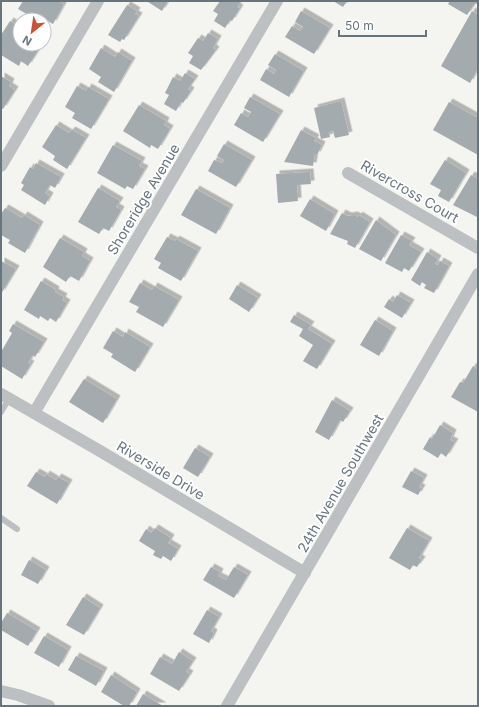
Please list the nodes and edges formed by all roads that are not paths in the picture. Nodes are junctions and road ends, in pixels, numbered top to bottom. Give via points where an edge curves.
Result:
1 (98, 1) edge
2 (277, 1) edge
3 (1, 166) edge
4 (348, 173) dead end
5 (478, 248) edge
6 (478, 274) edge
7 (5, 396) edge
8 (1, 412) edge
9 (34, 413) junction
10 (1, 518) edge
11 (17, 529) dead end
12 (305, 573) junction
13 (1, 691) edge
14 (49, 706) edge
15 (227, 706) edge

1 - 3 street
2 - 9 street, Shoreridge Avenue
4 - 5 street, Rivercross Court
6 - 12 street, 24th Avenue Southwest
7 - 8 lane
7 - 9 street, Riverside Drive
9 - 12 street, Riverside Drive
10 - 11 lane
12 - 15 street, 24th Avenue Southwest
13 - 14 street

